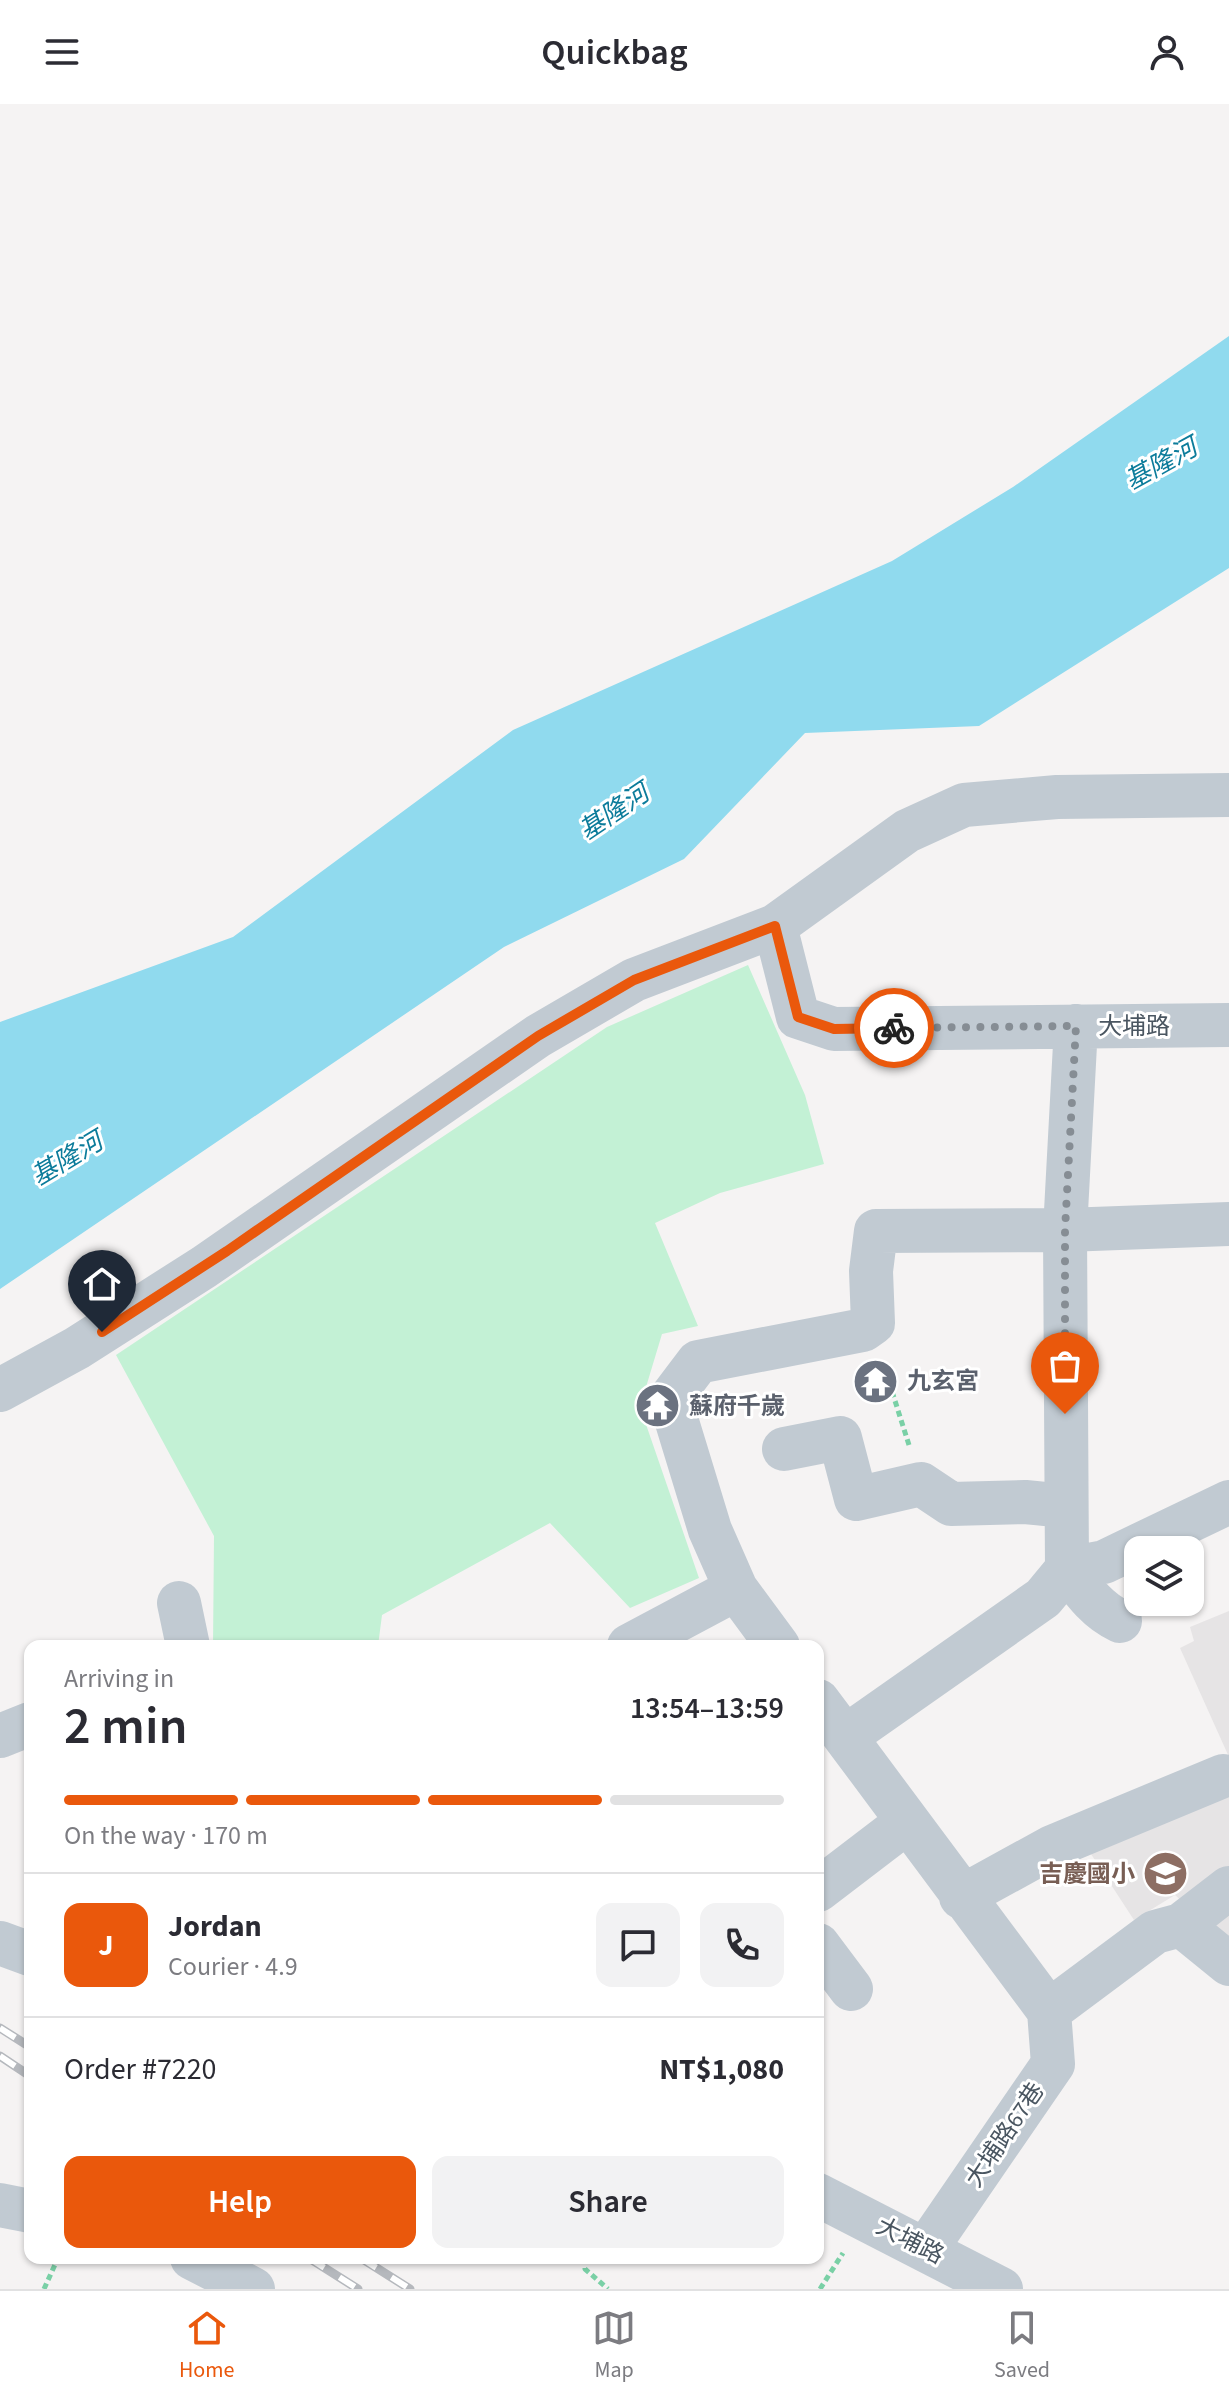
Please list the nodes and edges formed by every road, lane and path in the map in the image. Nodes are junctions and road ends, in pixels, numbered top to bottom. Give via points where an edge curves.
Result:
1 (1229, 795) edge
2 (775, 926) junction
3 (1229, 1025) edge
4 (1076, 1026) junction
5 (1229, 1224) edge
6 (1065, 1230) junction
7 (863, 1330) junction
8 (0, 1390) edge
9 (784, 1449) dead end
10 (921, 1484) junction
11 (1229, 1502) edge
12 (1065, 1506) junction
13 (1067, 1569) junction
14 (736, 1589) junction
15 (179, 1603) dead end
16 (1120, 1621) dead end
17 (187, 1640) edge
18 (640, 1640) edge
19 (774, 1640) edge
20 (824, 1709) edge
21 (24, 1726) edge
22 (0, 1736) edge
23 (845, 1737) junction
24 (1223, 1776) dead end
25 (907, 1822) junction
26 (824, 1885) edge
27 (1229, 1888) edge
28 (961, 1897) junction
29 (1181, 1925) junction
30 (0, 1943) edge
31 (24, 1952) edge
32 (824, 1953) edge
33 (1229, 1964) edge
34 (851, 1989) dead end
35 (1049, 2011) junction
36 (824, 2198) edge
37 (0, 2205) edge
38 (24, 2210) edge
39 (926, 2249) junction
40 (55, 2264) edge
41 (204, 2264) edge
42 (585, 2264) edge
43 (44, 2289) edge
44 (253, 2289) edge
45 (608, 2289) edge
46 (1001, 2289) edge

1 - 2 street via 1057,797 964,805 907,831
2 - 4 street, 大埔路 via 798,1017 834,1029
2 - 8 street via 634,980 538,1036 204,1267
3 - 4 street, 大埔路
4 - 6 street
5 - 6 street
6 - 7 street via 876,1231 873,1323
6 - 12 street
7 - 10 path via 875,1339
7 - 14 street via 698,1362 670,1399 710,1530
9 - 10 street via 840,1438 856,1499
10 - 12 street via 951,1504
11 - 13 street via 1104,1562
12 - 13 street
13 - 16 street via 1087,1596
13 - 23 street via 1043,1598
14 - 18 street
14 - 19 street
15 - 17 street
20 - 23 street
21 - 22 street
23 - 25 street
24 - 28 street via 1052,1847
25 - 26 street
25 - 28 street
27 - 29 street
28 - 35 street
29 - 33 street
29 - 35 street via 1155,1932
30 - 31 street
32 - 34 street
35 - 39 street, 大埔路67巷 via 1053,2064
36 - 39 street, 大埔路
37 - 38 street
39 - 46 street, 大埔路
40 - 43 path
41 - 44 street
42 - 45 path

